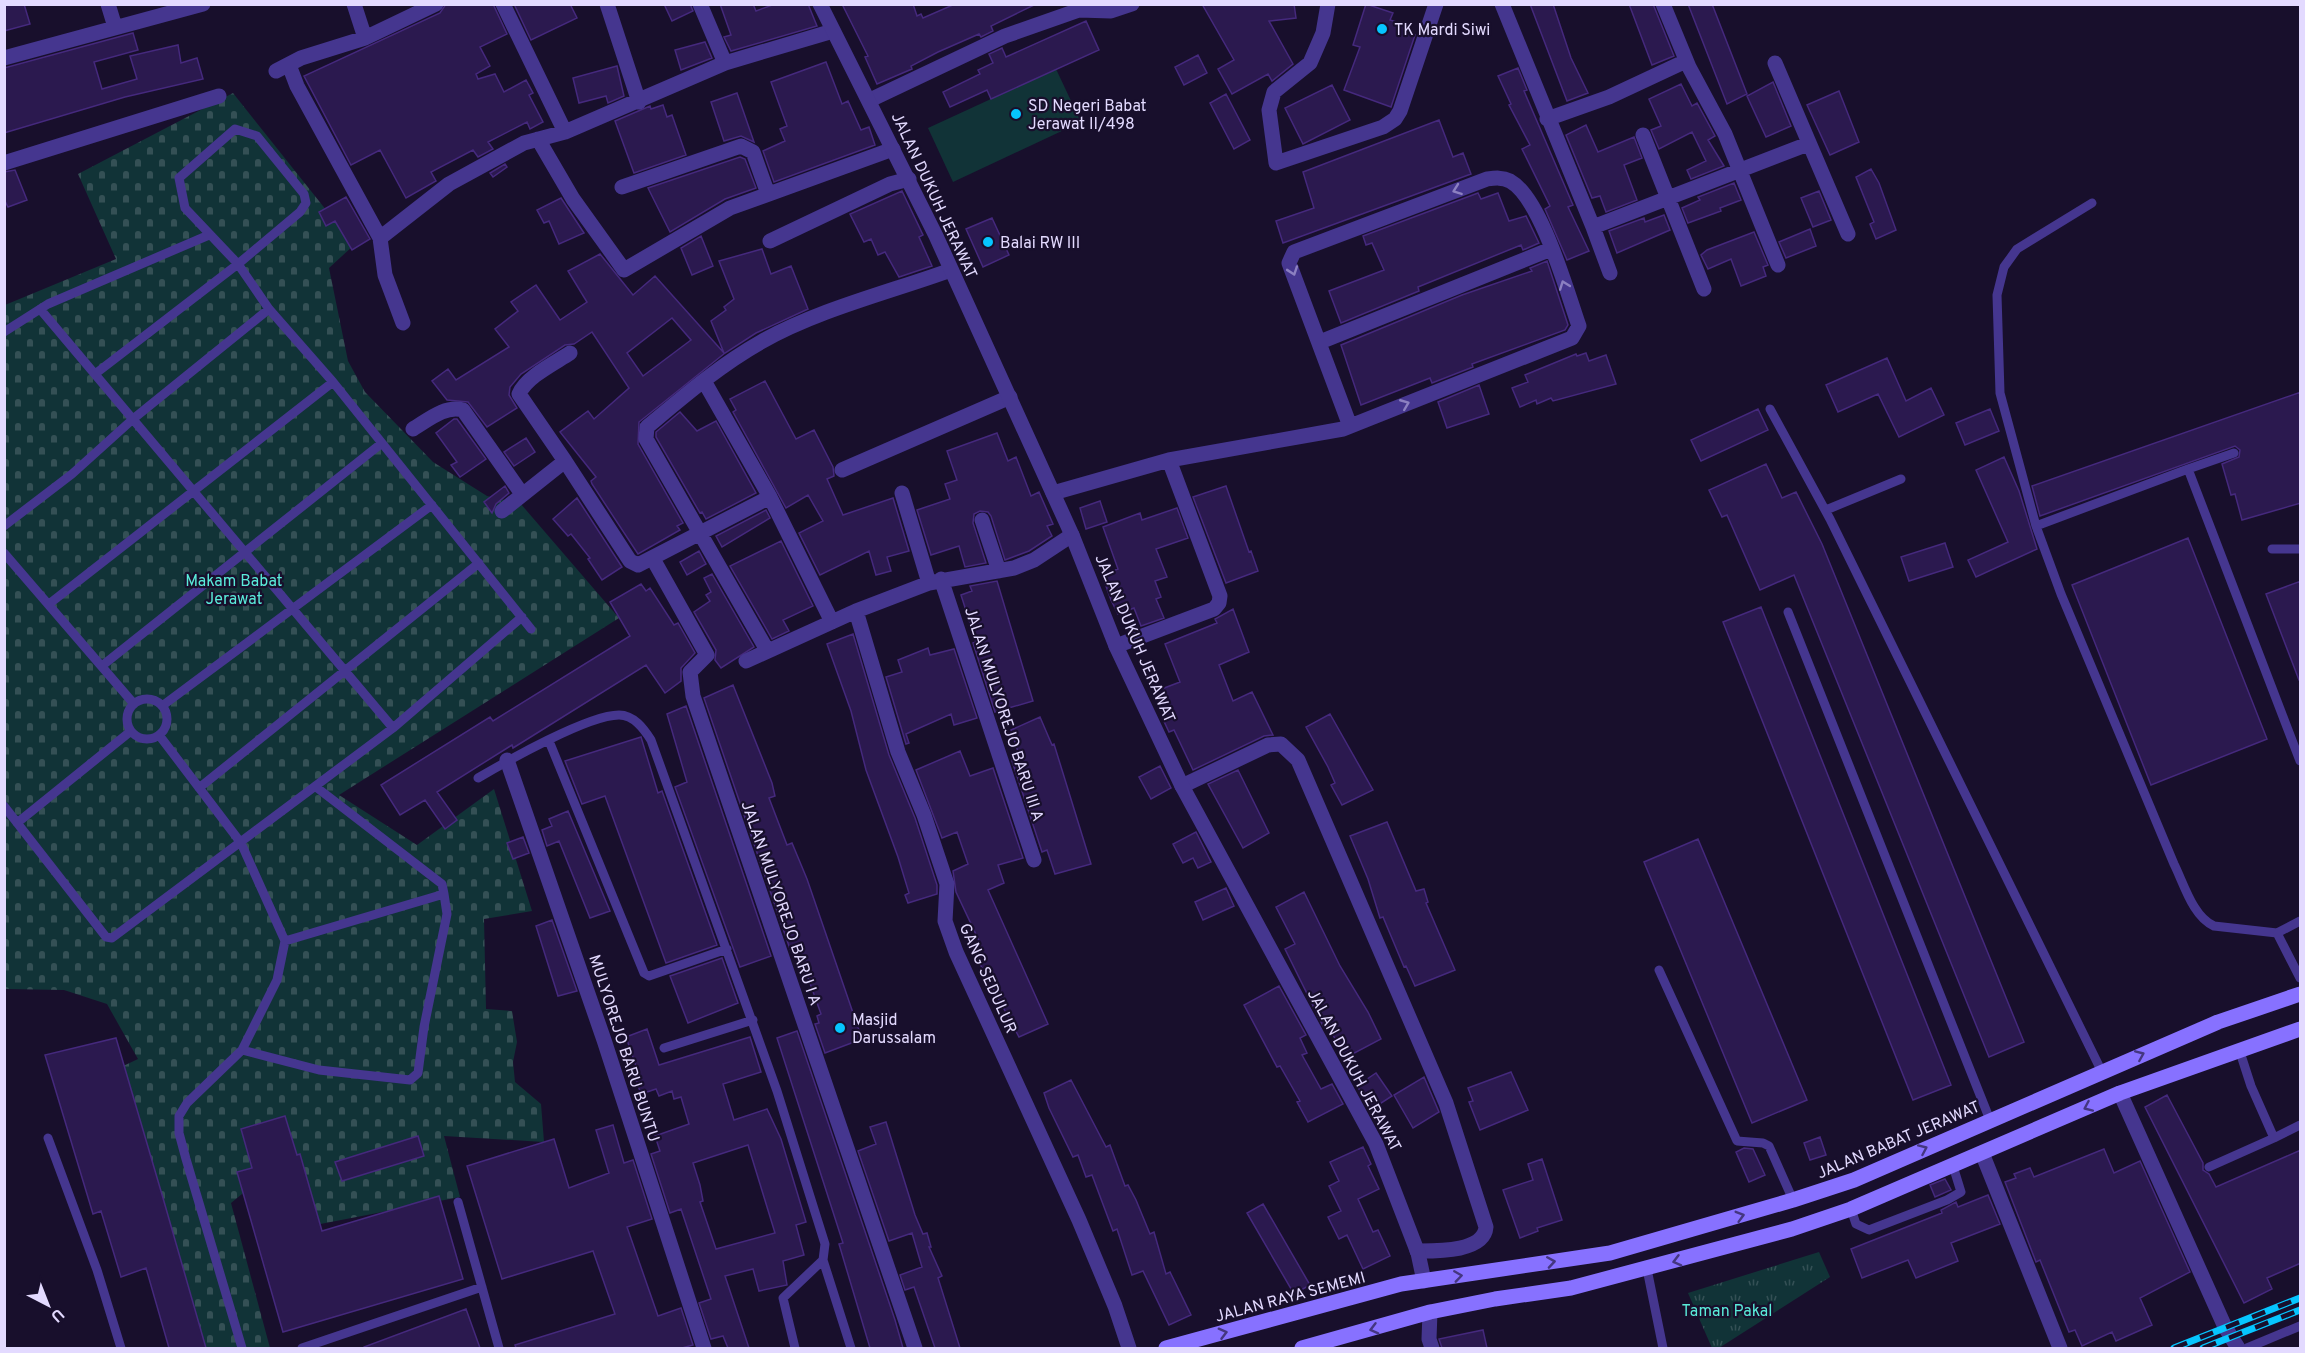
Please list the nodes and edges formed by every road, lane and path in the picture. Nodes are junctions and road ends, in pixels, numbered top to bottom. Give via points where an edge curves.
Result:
1 (108, 4) edge
2 (203, 4) edge
3 (354, 4) edge
4 (436, 4) edge
5 (503, 4) edge
6 (607, 4) edge
7 (700, 4) edge
8 (820, 4) edge
9 (1132, 4) edge
10 (1328, 4) edge
11 (1436, 4) edge
12 (1502, 4) edge
13 (1663, 4) edge
14 (1078, 7) edge
15 (115, 27) junction
16 (833, 31) junction
17 (365, 38) junction
18 (4, 58) edge
19 (1686, 61) junction
20 (725, 63) junction
21 (1775, 63) dead end
22 (219, 96) dead end
23 (870, 100) junction
24 (639, 102) junction
25 (1546, 118) junction
26 (565, 132) junction
27 (1643, 135) dead end
28 (538, 139) junction
29 (1808, 144) junction
30 (893, 149) junction
31 (4, 163) edge
32 (1740, 172) junction
33 (909, 179) junction
34 (622, 187) dead end
35 (768, 194) junction
36 (1670, 200) junction
37 (2092, 203) dead end
38 (1593, 227) junction
39 (1848, 234) dead end
40 (210, 235) junction
41 (380, 238) junction
42 (770, 242) dead end
43 (1551, 249) junction
44 (238, 264) junction
45 (1778, 265) dead end
46 (951, 270) junction
47 (1610, 273) dead end
48 (1704, 288) dead end
49 (40, 309) junction
50 (269, 309) junction
51 (403, 323) dead end
52 (4, 332) edge
53 (1320, 342) junction
54 (570, 352) dead end
55 (95, 374) junction
56 (704, 381) junction
57 (333, 382) junction
58 (1010, 397) junction
59 (1770, 409) dead end
60 (133, 419) junction
61 (1350, 426) junction
62 (413, 429) dead end
63 (382, 443) junction
64 (2234, 453) dead end
65 (1169, 460) junction
66 (565, 461) junction
67 (2187, 469) junction
68 (842, 470) dead end
69 (1901, 478) dead end
70 (194, 491) junction
71 (902, 493) dead end
72 (1053, 493) junction
73 (522, 494) junction
74 (770, 497) junction
75 (432, 504) junction
76 (1826, 510) junction
77 (502, 511) dead end
78 (982, 520) dead end
79 (4, 526) edge
80 (2036, 526) junction
81 (699, 533) junction
82 (1072, 535) junction
83 (2272, 549) dead end
84 (2301, 549) edge
85 (244, 552) junction
86 (4, 553) edge
87 (653, 559) junction
88 (479, 563) junction
89 (999, 571) junction
90 (935, 581) junction
91 (49, 604) junction
92 (292, 609) junction
93 (856, 611) junction
94 (1788, 612) dead end
95 (522, 617) junction
96 (832, 622) junction
97 (531, 629) dead end
98 (1116, 646) junction
99 (767, 650) junction
100 (746, 661) dead end
101 (103, 665) junction
102 (344, 671) junction
103 (134, 704) junction
104 (162, 706) junction
105 (393, 728) junction
106 (131, 731) junction
107 (159, 735) junction
108 (549, 741) junction
109 (507, 760) junction
110 (2301, 761) edge
111 (478, 778) dead end
112 (1182, 786) junction
113 (316, 787) junction
114 (199, 788) junction
115 (4, 806) edge
116 (17, 823) junction
117 (241, 843) junction
118 (1034, 860) dead end
119 (444, 894) junction
120 (2301, 921) edge
121 (2277, 933) junction
122 (285, 941) junction
123 (727, 949) junction
124 (1659, 970) dead end
125 (2301, 978) edge
126 (2301, 994) edge
127 (753, 1020) junction
128 (2301, 1029) edge
129 (664, 1048) dead end
130 (2239, 1049) junction
131 (242, 1050) junction
132 (2102, 1071) junction
133 (2120, 1093) junction
134 (1988, 1116) junction
135 (2301, 1125) edge
136 (48, 1138) dead end
137 (2274, 1138) junction
138 (1982, 1153) junction
139 (1953, 1166) junction
140 (2209, 1167) dead end
141 (1789, 1194) junction
142 (458, 1202) dead end
143 (1851, 1209) junction
144 (823, 1260) junction
145 (1420, 1263) junction
146 (1647, 1269) junction
147 (482, 1287) junction
148 (1430, 1312) junction
149 (2301, 1326) edge
150 (1127, 1343) edge
151 (122, 1348) edge
152 (242, 1348) edge
153 (302, 1348) edge
154 (499, 1348) edge
155 (704, 1348) edge
156 (795, 1348) edge
157 (851, 1348) edge
158 (915, 1348) edge
159 (1166, 1348) edge
160 (1302, 1348) edge
161 (1432, 1348) edge
162 (1663, 1348) edge
163 (2060, 1348) edge
164 (2238, 1348) edge
165 (2247, 1348) edge

1 - 15 street
2 - 15 street
3 - 17 street
4 - 17 street
5 - 26 street
6 - 24 street
7 - 20 street
8 - 16 street, JALAN DUKUH JERAWAT
9 - 14 street via 1112,11
10 - 11 street via 1323,33 1310,63 1274,92 1269,110 1276,163 1383,127 1395,119
12 - 25 street
13 - 19 street
14 - 23 street via 1005,36
15 - 18 street
16 - 20 street
16 - 23 street, JALAN DUKUH JERAWAT
17 - 41 street via 282,68 297,86
19 - 25 street via 1608,97
19 - 32 street via 1725,134
20 - 24 street
21 - 29 street
22 - 31 street
23 - 30 street, JALAN DUKUH JERAWAT
24 - 26 street
25 - 38 street
26 - 28 street
27 - 36 street
28 - 35 street via 573,199 624,270 730,208
28 - 41 street via 450,184
29 - 32 street
29 - 39 street
30 - 33 street, JALAN DUKUH JERAWAT
30 - 35 street
32 - 36 street
32 - 45 street
33 - 42 street via 890,184
33 - 46 street, JALAN DUKUH JERAWAT
34 - 35 street via 741,146 753,152
36 - 38 street
36 - 48 street
37 - 80 lane via 2017,249 2004,267 1997,295 2000,393
38 - 47 street
40 - 44 lane
40 - 44 lane via 185,208 179,178 235,129 247,131 264,144 304,194 306,203
40 - 49 lane
41 - 51 street via 385,275
43 - 53 street
43 -> 53 street via 1528,199 1512,182 1496,178 1300,248 1289,263
61 -> 43 street via 1572,338 1579,326
44 - 50 lane
44 - 55 lane
46 - 56 street via 820,316 762,341
46 - 58 street, JALAN DUKUH JERAWAT
49 - 52 lane
49 - 55 lane
50 - 57 lane
50 - 60 lane
53 - 61 street
54 - 66 street via 519,394
55 - 60 lane
56 - 74 street
56 - 81 street via 647,427 645,434
57 - 63 lane
57 - 70 lane
58 - 68 street
58 - 72 street, JALAN DUKUH JERAWAT
59 - 76 lane
60 - 70 lane
60 - 79 lane via 72,474
61 - 65 street
62 - 73 street via 454,408 463,411
63 - 75 lane
63 - 85 lane
64 - 67 lane
65 - 72 street
65 - 98 street via 1220,596 1219,603 1214,609
66 - 73 street
66 - 87 street via 630,561 641,565
67 - 80 lane
67 - 110 lane
69 - 76 lane
70 - 85 lane
70 - 91 lane
71 - 90 street, JALAN MULYOREJO BARU III A
72 - 82 street, JALAN DUKUH JERAWAT
73 - 77 street
74 - 81 street
74 - 96 street
75 - 88 lane
75 - 92 lane
76 - 132 lane
78 - 89 street
80 - 121 lane via 2061,594 2194,906 2206,923 2214,926
81 - 87 street
81 - 99 street
82 - 89 street via 1034,560
82 - 98 street, JALAN DUKUH JERAWAT
83 - 84 lane
85 - 92 lane
85 - 101 lane
86 - 91 lane
87 - 158 street, JALAN MULYOREJO BARU I A via 707,655 690,672 693,696
88 - 95 lane
88 - 102 lane
89 - 90 street
90 - 93 street
90 - 118 street, JALAN MULYOREJO BARU III A
91 - 101 lane
92 - 102 lane
92 - 104 lane
93 - 96 street
93 - 150 street, GANG SEDULUR via 898,752 947,884 944,914 952,941 1079,1220
94 - 134 lane
95 - 97 lane
95 - 105 lane
96 - 99 street
98 - 112 street, JALAN DUKUH JERAWAT
99 - 100 street
101 - 103 lane
102 - 105 lane
102 - 114 lane
103 - 104 lane via 148,699
103 - 106 lane via 127,717
104 - 107 lane via 167,721
105 - 113 lane
106 - 107 lane via 144,739
106 - 116 lane
107 - 114 lane
108 - 109 lane
108 - 123 lane via 644,973 649,976
108 - 123 lane via 598,719 620,715 642,726 651,740
109 - 111 lane
109 - 155 street, MULYOREJO BARU BUNTU via 604,1040
112 - 145 street, JALAN DUKUH JERAWAT via 1376,1144
112 - 145 street via 1268,744 1281,744 1298,760 1446,1103 1486,1227 1479,1242
113 - 117 lane
113 - 119 lane via 442,884
114 - 117 lane
115 - 116 lane
116 - 117 lane via 106,936 112,938
117 - 122 lane
119 - 122 lane
119 - 131 lane via 447,914 414,1078 319,1070
120 - 121 lane
121 - 125 lane
122 - 131 lane via 277,980
123 - 127 lane
124 - 141 lane via 1737,1141 1769,1146
132 -> 126 main road, JALAN BABAT JERAWAT via 2218,1022
127 - 129 lane
127 - 144 lane via 825,1244
128 - 130 main road
130 - 133 main road
130 - 137 lane
131 - 152 lane via 187,1103 179,1116 179,1133
132 - 134 main road, JALAN BABAT JERAWAT
133 -> 138 main road
133 - 164 street
141 -> 134 main road, JALAN BABAT JERAWAT via 1854,1180
135 - 137 lane
136 - 151 lane
137 - 140 lane
138 - 139 main road
138 - 163 street
139 - 143 main road
139 - 143 lane via 1961,1191 1947,1200 1869,1230 1856,1224
145 -> 141 main road, JALAN BABAT JERAWAT via 1610,1253
142 - 147 lane
143 -> 146 main road
144 - 156 lane via 783,1298
144 - 157 lane
159 -> 145 main road, JALAN RAYA SEMEMI via 1401,1284
146 - 148 main road via 1571,1288
146 - 162 lane
147 - 153 lane
147 - 154 lane
148 -> 160 main road
148 - 161 street
149 - 165 lane

